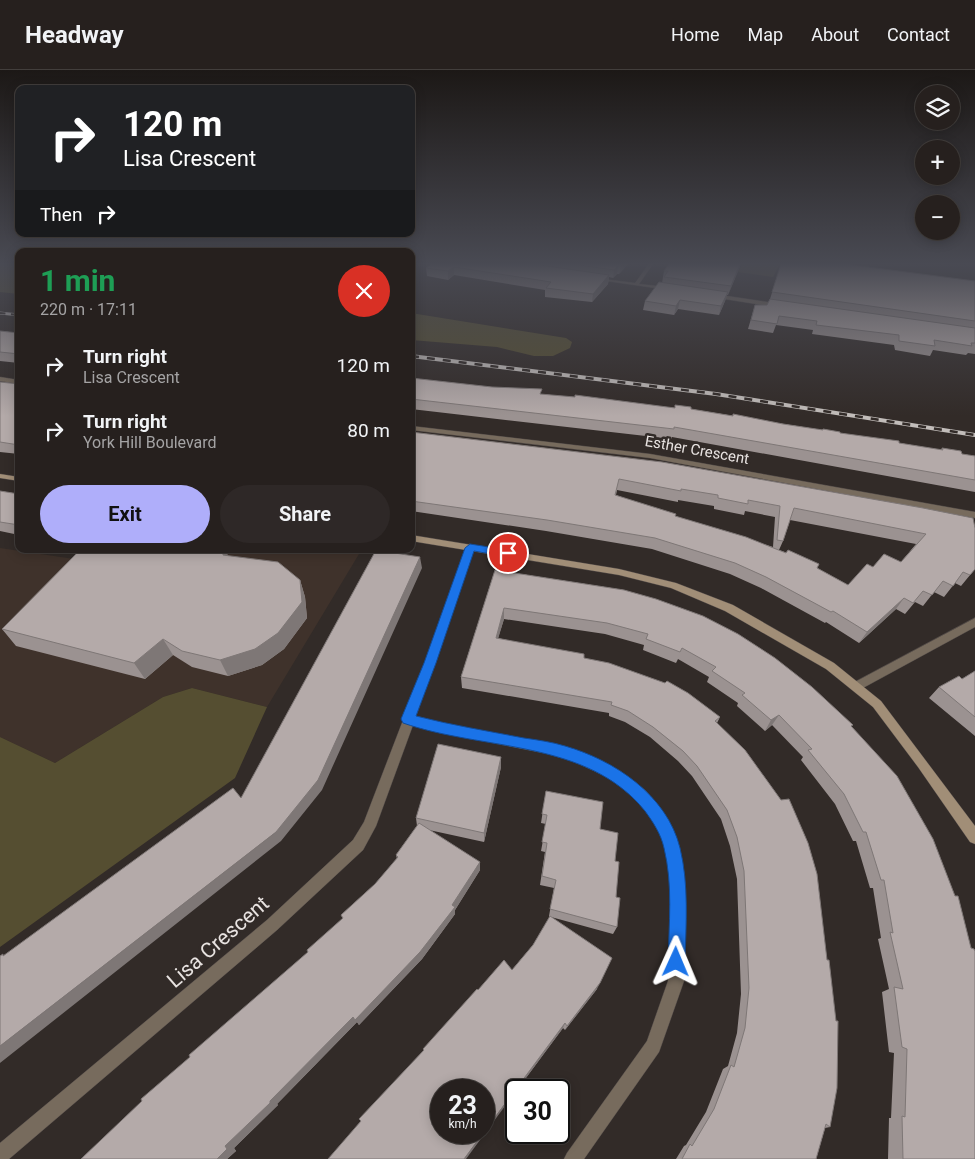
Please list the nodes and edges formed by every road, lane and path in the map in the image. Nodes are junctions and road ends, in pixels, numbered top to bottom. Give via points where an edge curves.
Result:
1 (0, 380) edge
2 (15, 382) edge
3 (415, 428) edge
4 (0, 476) edge
5 (15, 478) edge
6 (975, 515) edge
7 (415, 539) edge
8 (470, 548) junction
9 (975, 622) edge
10 (857, 686) junction
11 (408, 719) junction
12 (975, 836) edge
13 (0, 1155) edge
14 (573, 1159) edge

1 - 2 street
3 - 6 street, Esther Crescent via 650,456
4 - 5 street
7 - 8 street
8 - 10 street via 619,572 672,585 768,629
8 - 11 street, Lisa Crescent
9 - 10 street
10 - 12 street via 877,704
11 - 13 street, Lisa Crescent via 369,826 358,845 272,925
11 - 14 street via 564,752 616,775 641,795 661,820 672,846 678,884 676,981 653,1046

